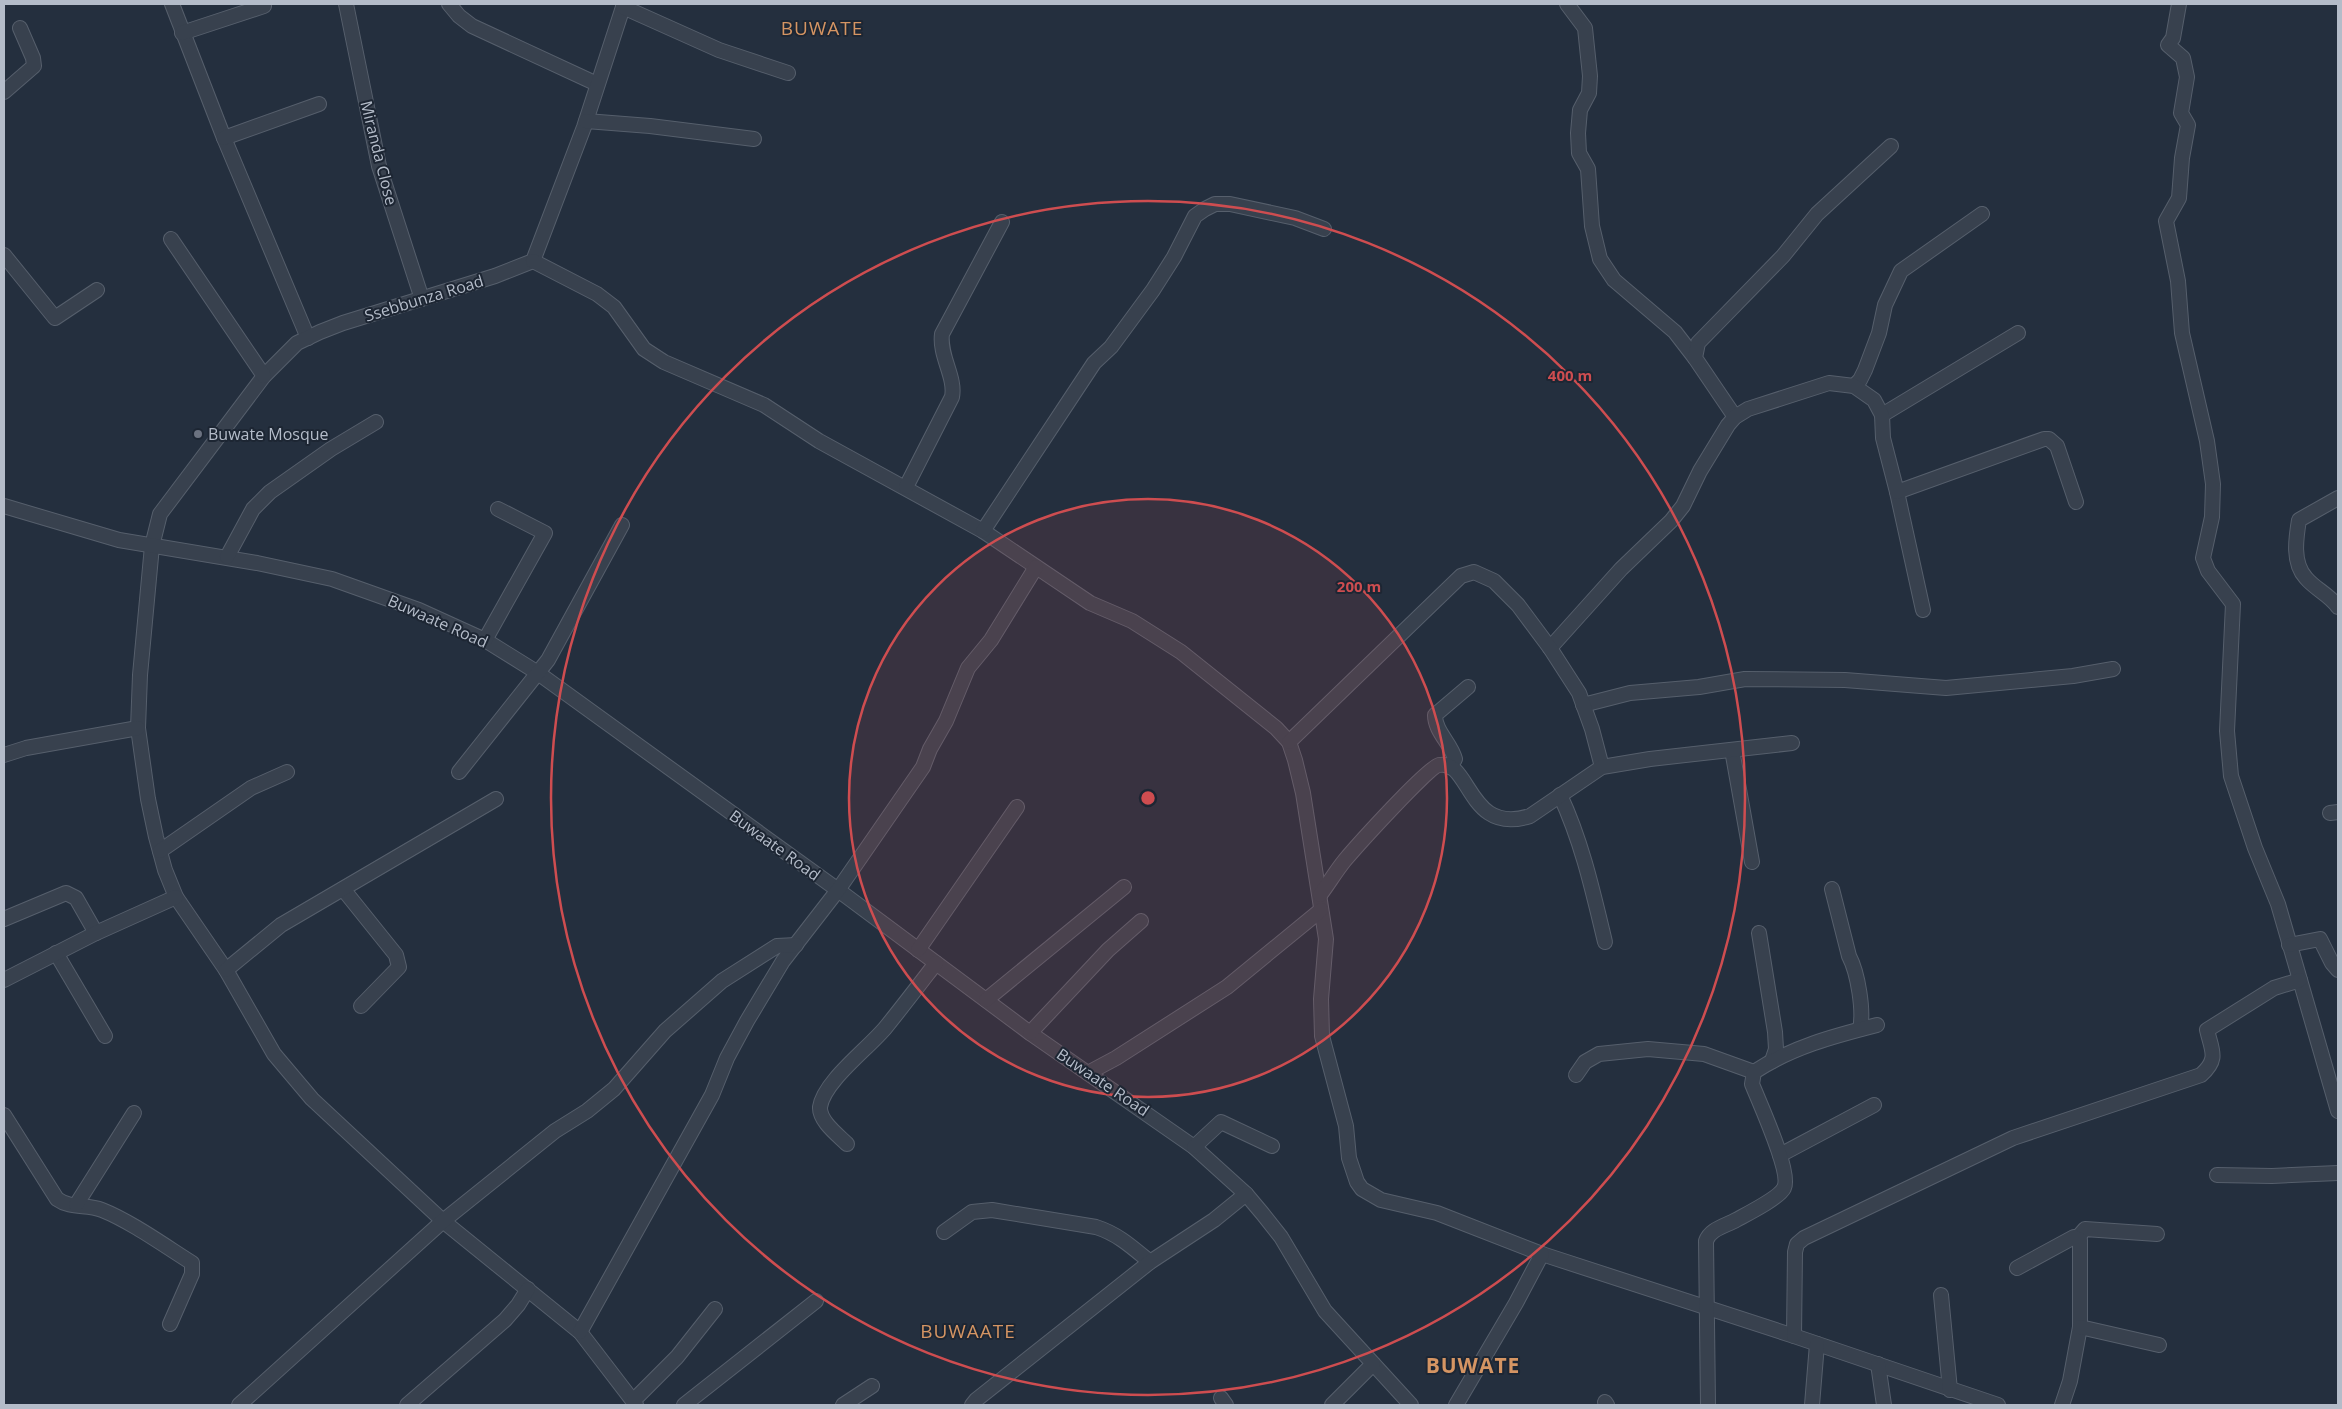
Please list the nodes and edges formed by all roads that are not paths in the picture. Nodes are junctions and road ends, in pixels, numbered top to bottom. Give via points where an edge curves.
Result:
1 (172, 4) edge
2 (346, 4) edge
3 (450, 4) edge
4 (1567, 4) edge
5 (2179, 4) edge
6 (623, 5) edge
7 (264, 6) dead end
8 (20, 28) dead end
9 (182, 33) junction
10 (788, 73) dead end
11 (597, 84) junction
12 (4, 92) edge
13 (319, 104) dead end
14 (586, 121) junction
15 (224, 138) junction
16 (754, 140) dead end
17 (1891, 146) dead end
18 (1982, 214) dead end
19 (1002, 222) dead end
20 (1324, 229) dead end
21 (170, 240) dead end
22 (4, 255) edge
23 (533, 262) junction
24 (97, 290) dead end
25 (422, 299) junction
26 (2018, 333) dead end
27 (308, 338) junction
28 (1695, 358) junction
29 (264, 376) junction
30 (1854, 386) junction
31 (1882, 415) junction
32 (1735, 417) junction
33 (376, 422) dead end
34 (906, 487) junction
35 (1897, 492) junction
36 (2338, 498) edge
37 (2076, 502) dead end
38 (4, 506) edge
39 (498, 509) dead end
40 (622, 525) dead end
41 (983, 531) junction
42 (152, 546) junction
43 (227, 558) junction
44 (1036, 567) junction
45 (2338, 607) edge
46 (1923, 610) dead end
47 (485, 640) junction
48 (1550, 648) junction
49 (2113, 669) dead end
50 (538, 673) junction
51 (1468, 687) dead end
52 (1583, 705) junction
53 (138, 728) junction
54 (1289, 742) junction
55 (1792, 743) dead end
56 (1732, 750) junction
57 (4, 755) edge
58 (1450, 767) junction
59 (1602, 767) junction
60 (287, 772) dead end
61 (459, 772) dead end
62 (1560, 795) junction
63 (496, 799) dead end
64 (1017, 807) dead end
65 (160, 851) junction
66 (1752, 862) dead end
67 (1124, 887) dead end
68 (343, 889) junction
69 (1832, 889) dead end
70 (838, 890) junction
71 (1320, 894) junction
72 (176, 897) junction
73 (1321, 910) junction
74 (4, 919) edge
75 (1141, 921) dead end
76 (96, 933) junction
77 (1759, 933) dead end
78 (1605, 942) dead end
79 (796, 944) junction
80 (2289, 945) junction
81 (918, 950) junction
82 (56, 952) junction
83 (936, 963) junction
84 (226, 970) junction
85 (2338, 970) edge
86 (4, 980) edge
87 (2300, 980) junction
88 (986, 1000) junction
89 (361, 1006) dead end
90 (1877, 1025) dead end
91 (1860, 1029) junction
92 (1030, 1033) junction
93 (105, 1036) dead end
94 (1772, 1060) junction
95 (1754, 1072) junction
96 (1088, 1073) junction
97 (1576, 1075) dead end
98 (1874, 1105) dead end
99 (2338, 1111) edge
100 (134, 1114) dead end
101 (4, 1115) edge
102 (847, 1144) dead end
103 (1272, 1146) dead end
104 (1194, 1147) junction
105 (1780, 1155) junction
106 (2338, 1173) edge
107 (2218, 1175) dead end
108 (1246, 1194) junction
109 (76, 1205) junction
110 (443, 1221) junction
111 (944, 1232) dead end
112 (2157, 1234) dead end
113 (2078, 1237) junction
114 (1542, 1254) junction
115 (1150, 1262) junction
116 (2017, 1268) dead end
117 (528, 1289) junction
118 (1941, 1295) dead end
119 (816, 1301) dead end
120 (1705, 1307) junction
121 (715, 1309) dead end
122 (170, 1324) dead end
123 (2080, 1327) junction
124 (580, 1332) junction
125 (1794, 1336) junction
126 (1817, 1344) junction
127 (2159, 1345) dead end
128 (1374, 1364) junction
129 (1878, 1364) junction
130 (872, 1386) dead end
131 (1950, 1390) junction
132 (635, 1403) edge
133 (239, 1405) edge
134 (407, 1405) edge
135 (684, 1405) edge
136 (843, 1405) edge
137 (972, 1405) edge
138 (1332, 1405) edge
139 (1411, 1405) edge
140 (1456, 1405) edge
141 (1708, 1405) edge
142 (1812, 1405) edge
143 (1884, 1405) edge
144 (1998, 1405) edge
145 (2062, 1405) edge

1 - 9 street
2 - 25 street, Miranda Close via 379,166
3 - 11 street via 472,26
4 - 28 street via 1585,28 1589,93 1580,110 1578,133 1580,154 1588,169 1592,226 1600,259 1614,280 1675,332
5 - 80 street via 2173,38 2168,46 2183,58 2187,77 2181,114 2188,125 2179,198 2166,220 2178,281 2182,333 2214,484 2212,517 2203,558 2215,581 2233,604 2227,731 2231,776 2278,904
6 - 10 street via 719,50
6 - 11 street
7 - 9 street
8 - 12 street via 34,66
9 - 15 street
11 - 14 street
13 - 15 street
14 - 16 street
14 - 23 street
15 - 27 street
17 - 28 street via 1817,214 1783,256 1698,343
18 - 30 street via 1901,271 1885,305 1865,370
19 - 34 street via 942,334 945,363 953,384 952,397
20 - 41 street via 1295,218 1230,204 1215,204 1195,216 1153,290 1111,347 1094,363
21 - 29 street
22 - 24 street via 55,318
23 - 25 street, Ssebbunza Road
23 - 34 street via 614,306 644,349 664,362 764,405 819,441
25 - 27 street, Ssebbunza Road via 343,323
26 - 31 street
27 - 29 street, Ssebbunza Road via 297,343
28 - 32 street
29 - 42 street, Ssebbunza Road via 217,441 167,501 160,514
30 - 31 street via 1874,400
30 - 32 street via 1829,383 1775,399
31 - 35 street via 1883,438
32 - 48 street via 1671,521 1621,569
33 - 43 street via 270,492 253,509
34 - 41 street
35 - 37 street via 2049,439 2057,446
35 - 46 street
36 - 45 street via 2299,520 2296,538 2298,565 2305,577
38 - 42 street, Buwaate Road via 119,540
39 - 47 street via 545,534
40 - 50 street
41 - 44 street
42 - 43 street, Buwaate Road
42 - 53 street, Ssebbunza Road
43 - 47 street, Buwaate Road via 332,579 419,610
44 - 54 street via 1090,603 1132,621 1181,652 1250,705
44 - 70 street via 991,640 968,668 923,767
47 - 50 street, Buwaate Road
48 - 52 street via 1579,693
48 - 54 street via 1506,592 1483,574 1468,572
49 - 52 street via 1946,688 1845,680 1745,679 1630,694
50 - 61 street
50 - 70 street, Buwaate Road
51 - 58 street via 1436,716 1439,729 1455,759
52 - 59 street
53 - 57 street via 26,748
53 - 65 street, Ssebbunza Road via 148,799
54 - 71 street via 1303,793
55 - 56 street
56 - 59 street
56 - 66 street
58 - 62 street via 1459,774 1484,811 1499,817 1518,820 1530,816
58 - 71 street via 1440,765 1433,768 1345,861
59 - 62 street
60 - 65 street via 251,788
62 - 78 street via 1585,860
63 - 68 street
64 - 81 street
65 - 72 street, Ssebbunza Road
67 - 88 street
68 - 84 street via 281,925
68 - 89 street via 399,962 399,967
69 - 91 street via 1854,966 1862,1016
70 - 79 street
70 - 81 street, Buwaate Road
71 - 73 street
72 - 76 street
72 - 84 street, Ssebbunza Road
73 - 96 street via 1227,986
73 - 114 street via 1326,939 1321,999 1322,1036 1357,1182 1368,1194 1381,1200 1438,1214
74 - 76 street via 66,893 76,898
75 - 92 street via 1067,992
76 - 82 street
77 - 94 street via 1775,1032 1776,1049
79 - 110 street via 777,946 722,981 665,1031 614,1089 555,1131
79 - 124 street via 747,1021 712,1095
80 - 85 street via 2320,939
80 - 87 street
81 - 83 street, Buwaate Road
82 - 86 street
82 - 93 street
83 - 88 street, Buwaate Road
83 - 102 street via 884,1029 844,1069 825,1095 820,1107 821,1116
84 - 110 street, Ssebbunza Road via 274,1054 299,1085
87 - 99 street
87 - 125 street via 2274,988 2207,1030 2214,1059 2201,1075 2013,1138 1804,1238 1797,1244 1795,1252
88 - 92 street, Buwaate Road
90 - 91 street
91 - 94 street via 1809,1043
92 - 96 street, Buwaate Road
94 - 95 street
95 - 97 street via 1704,1054 1648,1049 1599,1054 1586,1062
95 - 105 street via 1752,1084
96 - 104 street, Buwaate Road
98 - 105 street
100 - 109 street
101 - 109 street via 57,1199 68,1206
103 - 104 street via 1221,1122
104 - 108 street, Buwaate Road
105 - 120 street via 1786,1176 1782,1192 1707,1236
106 - 107 street
108 - 115 street via 1214,1220
108 - 128 street, Buwaate Road via 1281,1237 1325,1310
109 - 122 street via 101,1210 192,1263 192,1274
110 - 117 street, Ssebbunza Road
110 - 133 street
111 - 115 street via 972,1212 992,1210 1110,1231
112 - 113 street via 2085,1229
113 - 116 street
113 - 123 street via 2081,1242
114 - 120 street
114 - 140 street
115 - 137 street
117 - 124 street, Ssebbunza Road
117 - 134 street via 505,1320
118 - 131 street
119 - 135 street
120 - 125 street
120 - 141 street
121 - 132 street
123 - 127 street
123 - 145 street
124 - 132 street, Ssebbunza Road
125 - 126 street
126 - 129 street
126 - 142 street
128 - 138 street
128 - 139 street, Buwaate Road
129 - 131 street
129 - 143 street
130 - 136 street
131 - 144 street

